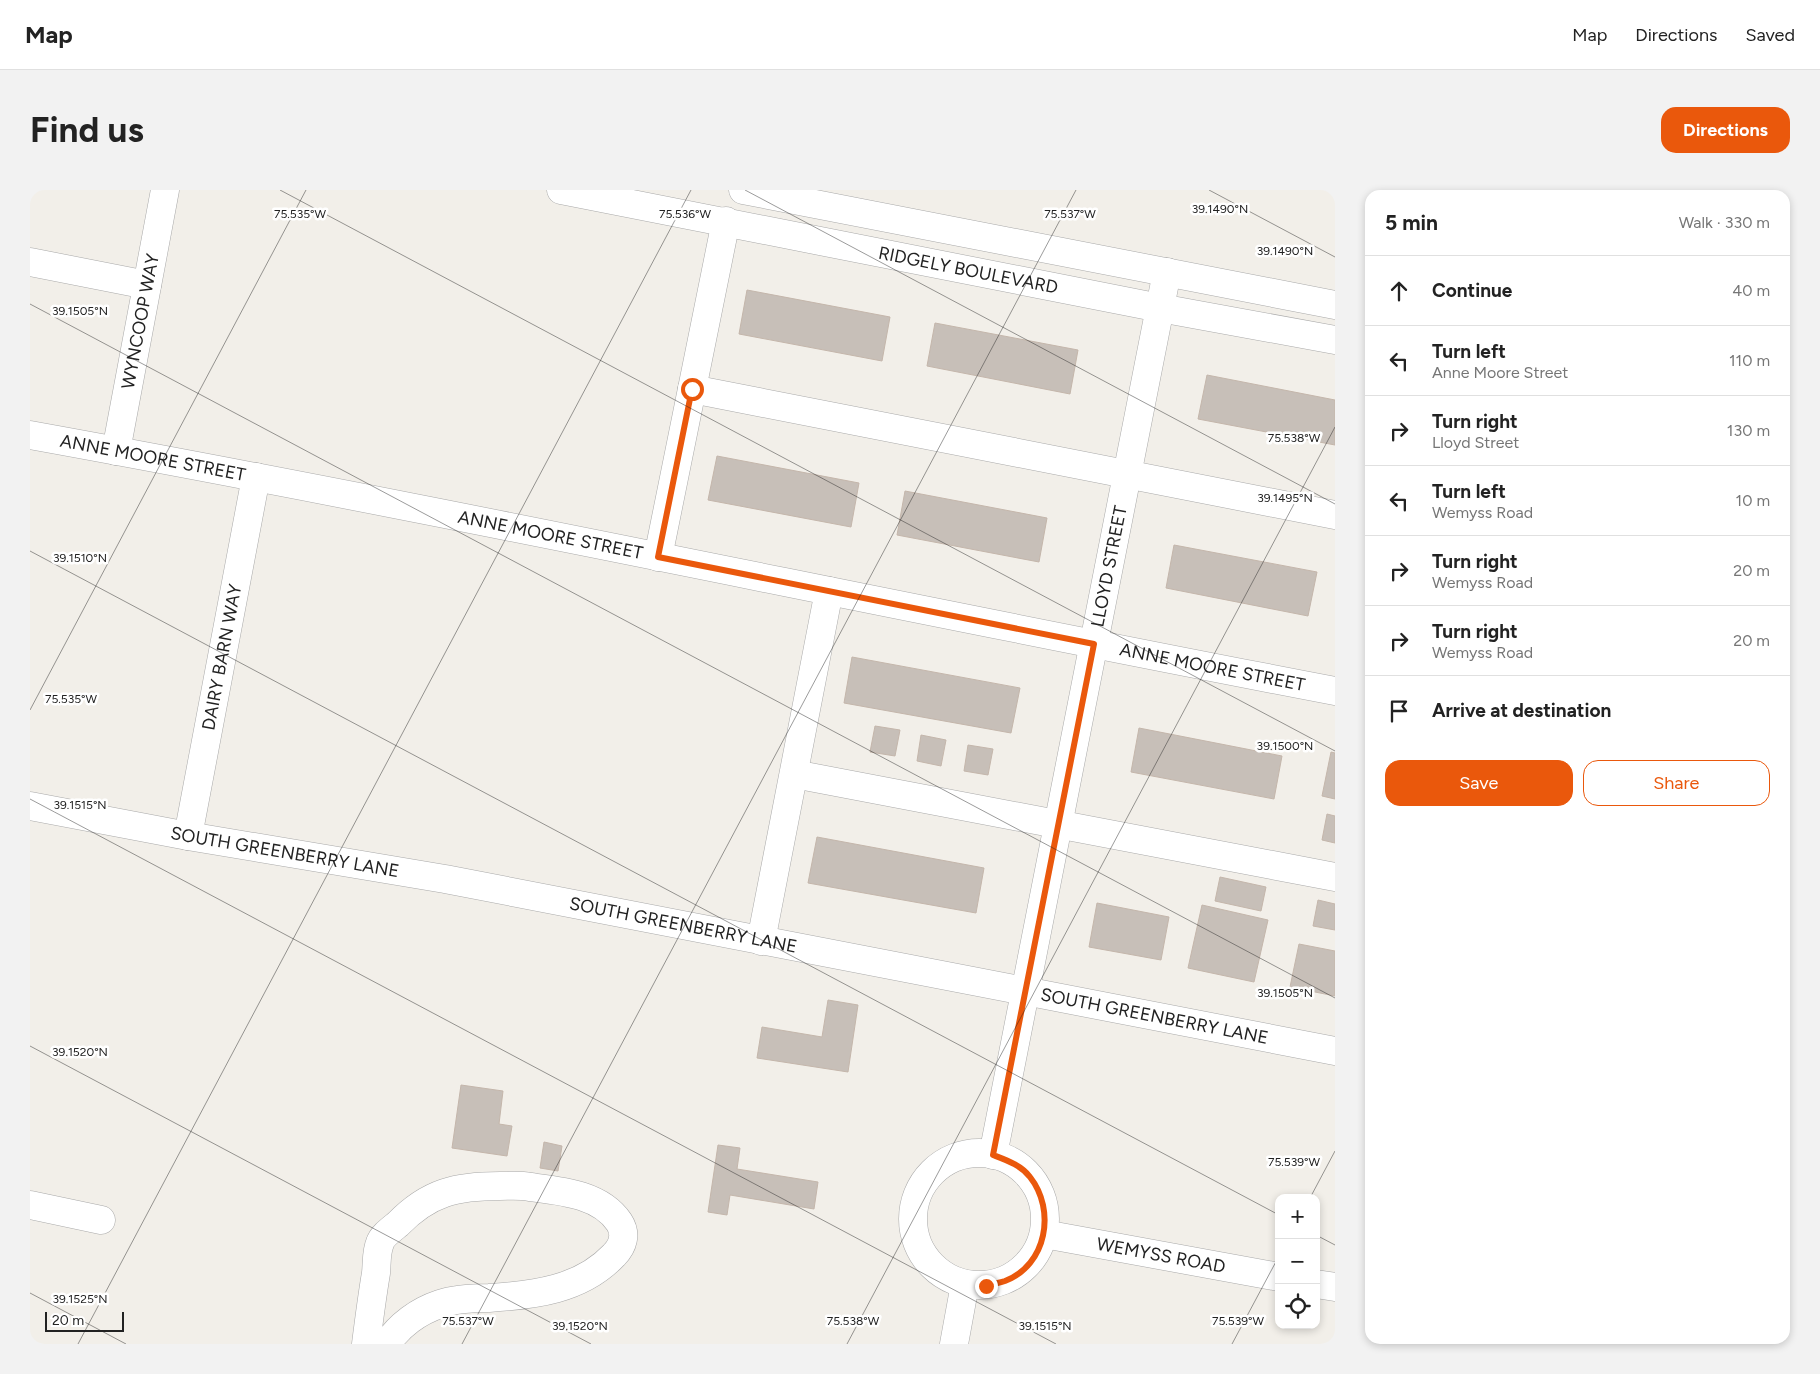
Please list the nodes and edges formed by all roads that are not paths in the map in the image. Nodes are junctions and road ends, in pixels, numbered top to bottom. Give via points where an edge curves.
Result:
1 (165, 190) edge
2 (561, 190) edge
3 (743, 190) edge
4 (726, 222) junction
5 (30, 262) edge
6 (1167, 272) junction
7 (147, 285) junction
8 (1335, 305) edge
9 (1160, 308) junction
10 (1335, 340) edge
11 (692, 389) junction
12 (30, 436) edge
13 (116, 451) junction
14 (1127, 474) junction
15 (256, 477) junction
16 (1335, 515) edge
17 (658, 557) junction
18 (829, 591) junction
19 (1094, 644) junction
20 (1335, 691) edge
21 (794, 774) junction
22 (30, 806) edge
23 (1058, 825) junction
24 (188, 836) junction
25 (1335, 877) edge
26 (761, 941) junction
27 (1025, 992) junction
28 (1335, 1051) edge
29 (993, 1155) junction
30 (30, 1204) edge
31 (101, 1220) dead end
32 (1044, 1234) junction
33 (1275, 1276) edge
34 (965, 1284) junction
35 (1320, 1285) edge
36 (1335, 1288) edge
37 (366, 1344) edge
38 (387, 1344) edge
39 (954, 1344) edge

1 - 7 street, WYNCOOP WAY
2 - 4 street, RIDGELY BOULEVARD
3 - 6 street, RIDGELY BOULEVARD
4 - 9 street, RIDGELY BOULEVARD
4 - 11 street
5 - 7 street
6 - 8 street, RIDGELY BOULEVARD
6 - 9 street, LLOYD STREET
7 - 13 street, WYNCOOP WAY
9 - 10 street, RIDGELY BOULEVARD
9 - 14 street, LLOYD STREET
11 - 14 street
11 - 17 street
12 - 13 street, ANNE MOORE STREET
13 - 15 street, ANNE MOORE STREET
14 - 16 street
14 - 19 street, LLOYD STREET
15 - 17 street, ANNE MOORE STREET
15 - 24 street, DAIRY BARN WAY
17 - 18 street, ANNE MOORE STREET
18 - 19 street, ANNE MOORE STREET
18 - 21 street
19 - 20 street, ANNE MOORE STREET
19 - 23 street, LLOYD STREET
21 - 23 street
21 - 26 street
22 - 24 street, SOUTH GREENBERRY LANE
23 - 25 street
23 - 27 street, LLOYD STREET
24 - 26 street, SOUTH GREENBERRY LANE via 445,879
26 - 27 street, SOUTH GREENBERRY LANE
27 - 28 street, SOUTH GREENBERRY LANE
27 - 29 street, LLOYD STREET
29 - 32 street via 1013,1162 1029,1176 1040,1193 1046,1213
29 - 34 street via 972,1153 952,1159 935,1170 922,1186 914,1205 913,1226 918,1246 930,1264 946,1277
30 - 31 street
32 - 33 street, WEMYSS ROAD
32 - 34 street via 1036,1253 1012,1277 986,1286
34 - 39 street
35 - 36 street
37 - 38 street via 380,1242 425,1201 471,1186 527,1186 564,1191 589,1199 619,1222 624,1235 620,1248 606,1264 582,1280 549,1292 442,1303 411,1317

